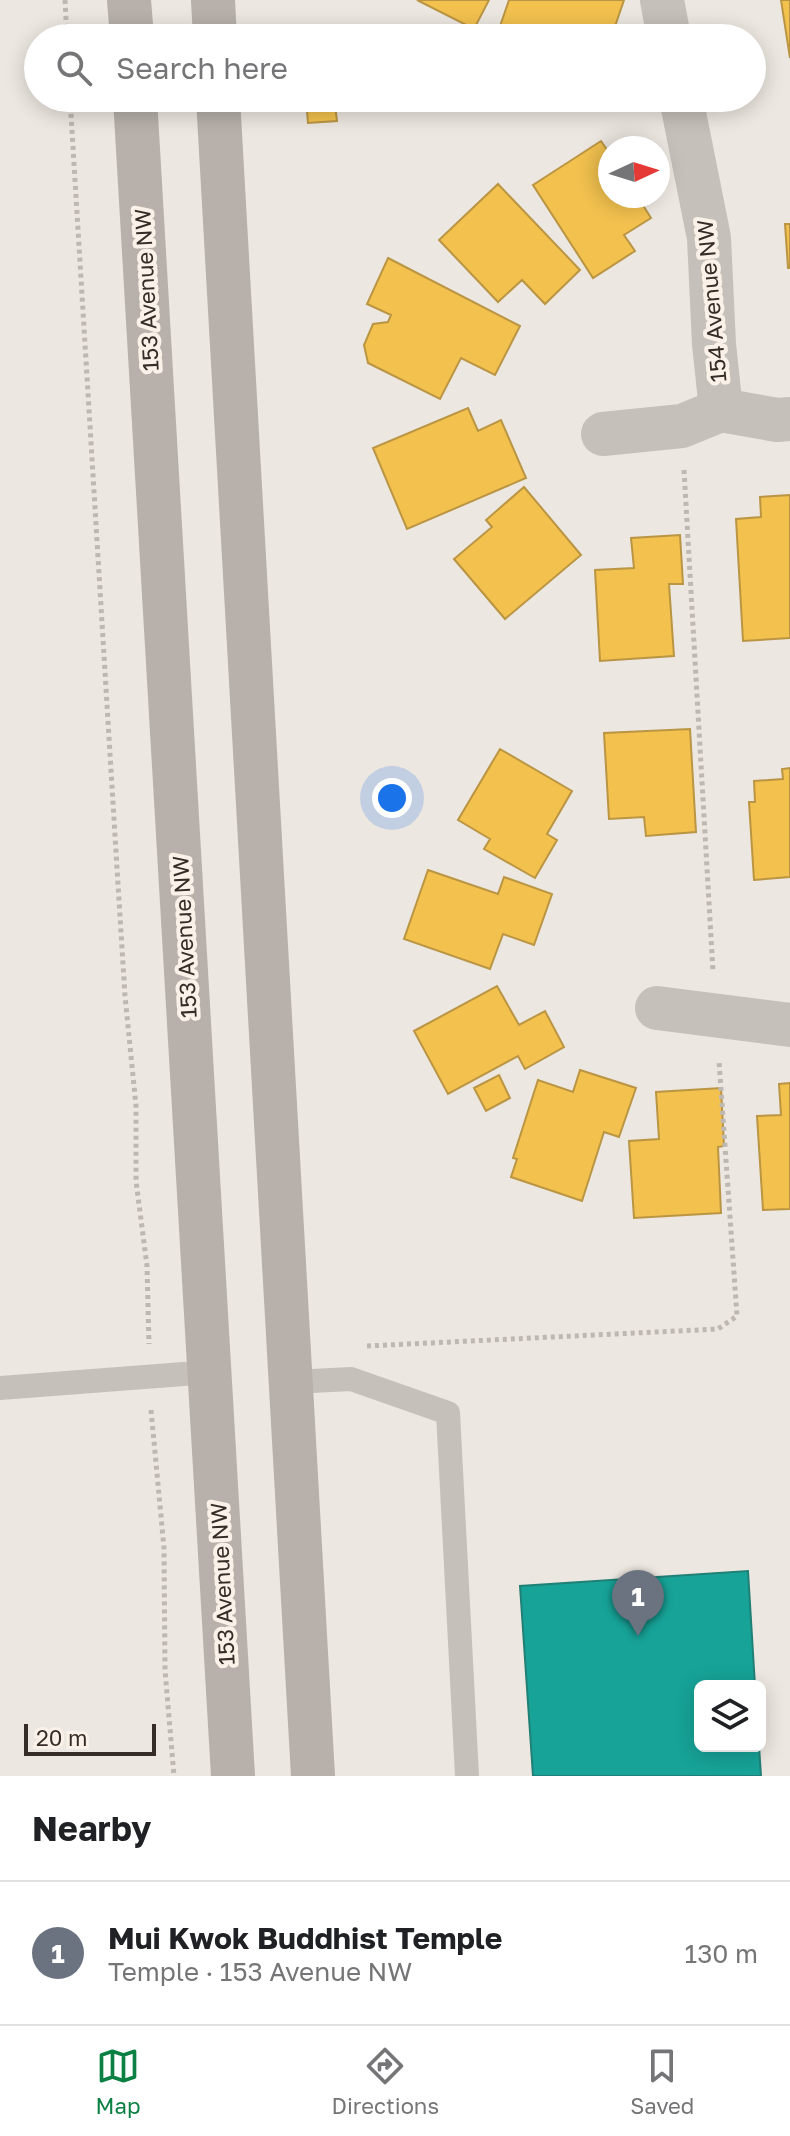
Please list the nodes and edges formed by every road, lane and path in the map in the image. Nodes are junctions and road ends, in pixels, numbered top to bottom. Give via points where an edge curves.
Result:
1 (65, 0) edge
2 (129, 0) edge
3 (213, 0) edge
4 (662, 0) edge
5 (66, 24) edge
6 (131, 24) edge
7 (214, 24) edge
8 (666, 24) edge
9 (71, 112) edge
10 (136, 112) edge
11 (219, 112) edge
12 (684, 112) edge
13 (721, 410) junction
14 (790, 419) edge
15 (603, 434) dead end
16 (657, 1008) dead end
17 (790, 1025) edge
18 (210, 1372) junction
19 (150, 1377) junction
20 (292, 1382) junction
21 (0, 1388) edge
22 (174, 1776) edge
23 (233, 1776) edge
24 (313, 1776) edge
25 (467, 1776) edge

1 - 5 path
2 - 6 main road
3 - 7 main road
4 - 8 street
9 - 19 path
10 - 18 main road, 153 Avenue NW
11 - 20 main road
12 - 13 street, 154 Avenue NW via 709,238
13 - 14 street, 154 Avenue NW
13 - 15 street, 154 Avenue NW via 682,426
16 - 17 street
18 - 19 lane
18 - 23 main road, 153 Avenue NW
19 - 21 lane
19 - 22 path
20 - 24 main road
20 - 25 lane via 351,1379 448,1413

